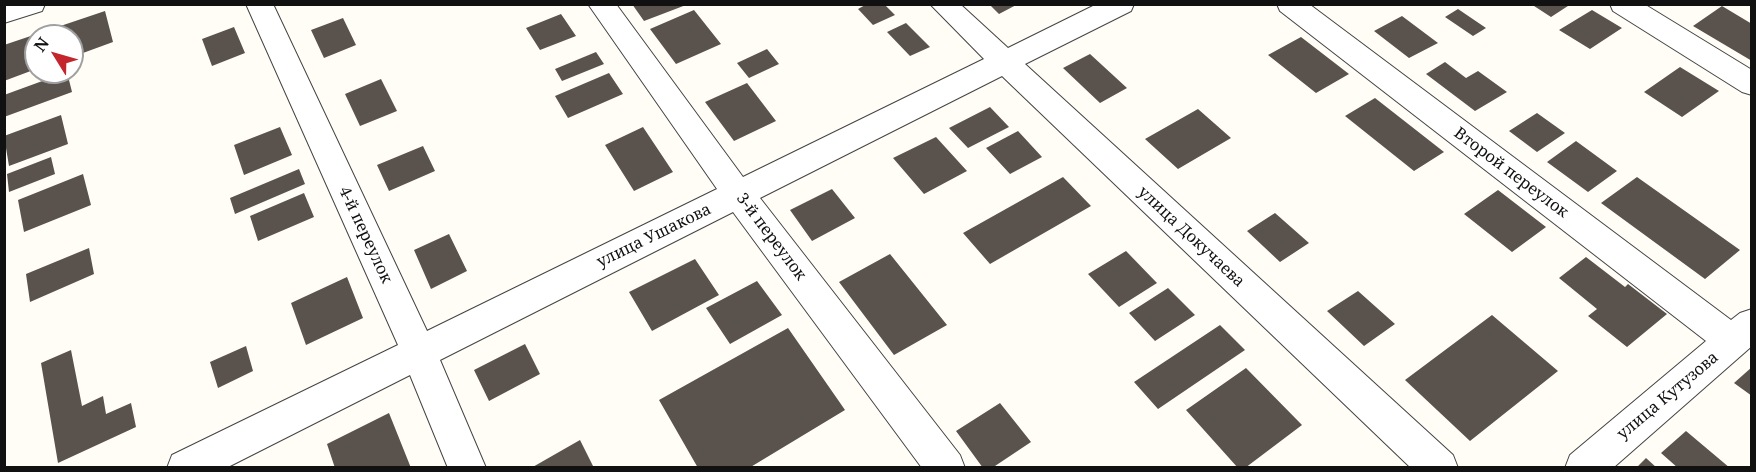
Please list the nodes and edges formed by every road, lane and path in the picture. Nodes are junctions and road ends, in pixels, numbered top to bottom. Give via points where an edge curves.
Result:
1 (32, 4) edge
2 (259, 4) edge
3 (601, 4) edge
4 (943, 4) edge
5 (1121, 4) edge
6 (1290, 4) edge
7 (1623, 4) edge
8 (4, 14) edge
9 (1004, 63) junction
10 (1752, 84) edge
11 (738, 194) junction
12 (1742, 332) edge
13 (419, 352) junction
14 (186, 468) edge
15 (467, 468) edge
16 (946, 468) edge
17 (1439, 468) edge
18 (1584, 468) edge

1 - 8 street
2 - 13 street, 4-й переулок
3 - 11 street, 3-й переулок
4 - 9 street, улица Докучаева
5 - 9 street, улица Ушакова
6 - 12 street, Второй переулок
7 - 10 street
9 - 11 street, улица Ушакова
9 - 17 street, улица Докучаева
11 - 13 street, улица Ушакова
11 - 16 street, 3-й переулок
12 - 18 street, улица Кутузова
13 - 14 street, улица Ушакова
13 - 15 street, 4-й переулок

